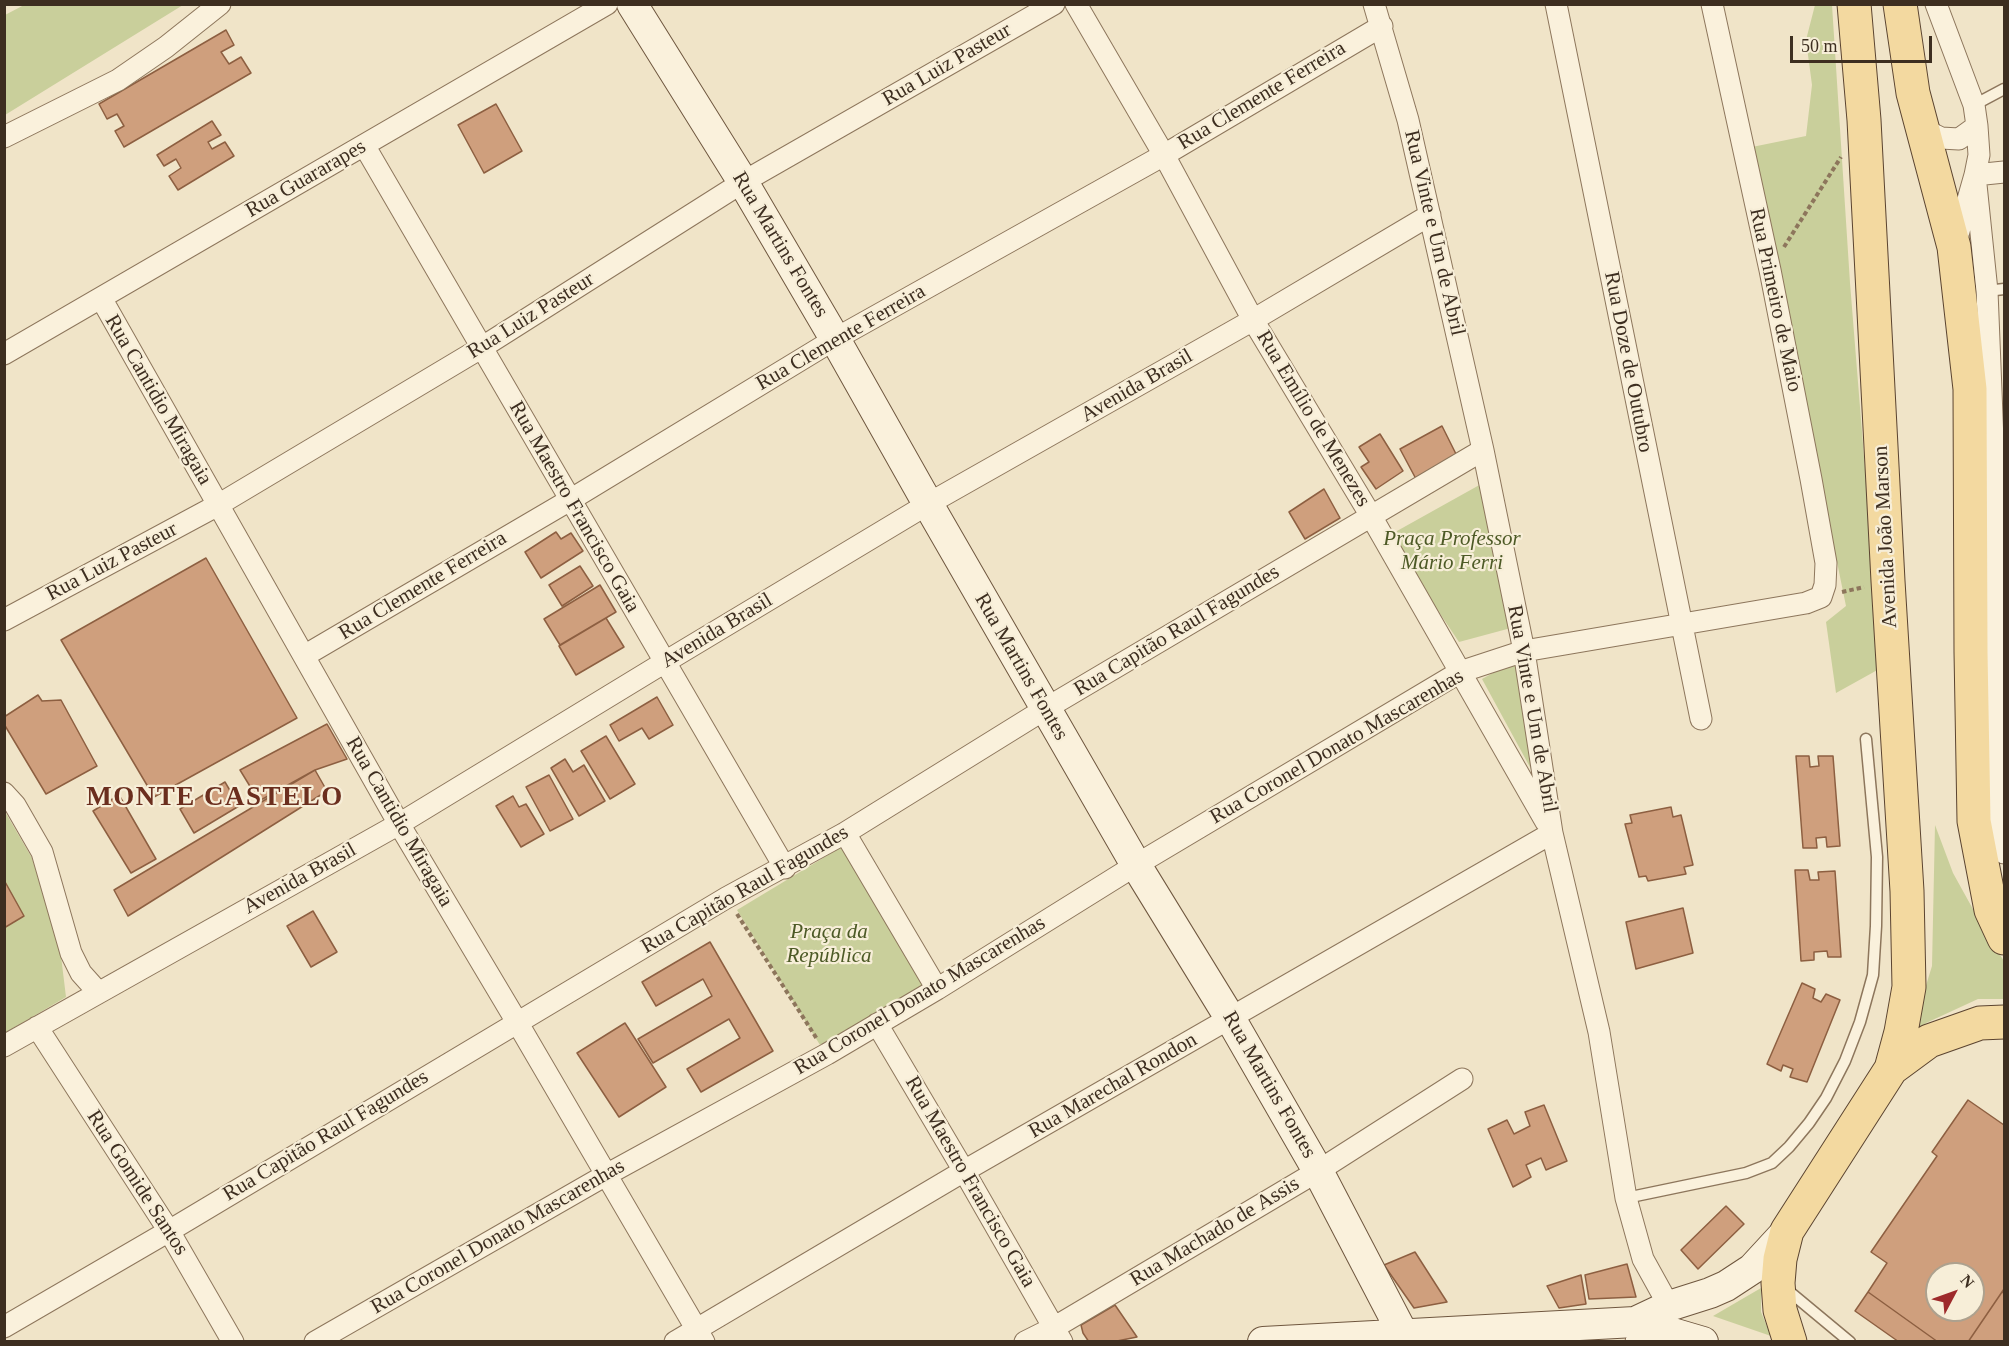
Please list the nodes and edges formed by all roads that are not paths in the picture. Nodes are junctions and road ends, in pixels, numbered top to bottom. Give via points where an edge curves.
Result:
1 (220, 4) edge
2 (607, 4) edge
3 (632, 4) edge
4 (1054, 4) edge
5 (1076, 4) edge
6 (1374, 4) edge
7 (1556, 4) edge
8 (1712, 4) edge
9 (1854, 4) edge
10 (1900, 4) edge
11 (1936, 4) edge
12 (1382, 26) junction
13 (2004, 89) edge
14 (1976, 115) junction
15 (1923, 129) junction
16 (4, 137) edge
17 (364, 145) junction
18 (1164, 154) junction
19 (2004, 172) edge
20 (1975, 175) junction
21 (743, 182) junction
22 (1430, 215) junction
23 (1954, 247) junction
24 (1996, 290) edge
25 (101, 298) junction
26 (1253, 320) junction
27 (835, 339) junction
28 (481, 348) junction
29 (4, 354) edge
30 (1483, 450) junction
31 (570, 500) junction
32 (928, 504) junction
33 (218, 505) junction
34 (1371, 516) junction
35 (2000, 541) edge
36 (1821, 597) joint
37 (4, 620) edge
38 (1681, 625) junction
39 (1524, 651) junction
40 (304, 656) junction
41 (664, 662) junction
42 (1460, 672) junction
43 (1045, 709) junction
44 (1701, 719) dead end
45 (1866, 739) dead end
46 (4, 793) edge
47 (399, 824) junction
48 (844, 833) junction
49 (1552, 833) junction
50 (2004, 853) edge
51 (1136, 865) junction
52 (785, 868) junction
53 (2004, 938) edge
54 (937, 989) junction
55 (98, 992) junction
56 (1230, 1018) junction
57 (517, 1022) junction
58 (2004, 1022) edge
59 (877, 1024) junction
60 (37, 1027) junction
61 (4, 1046) edge
62 (1891, 1069) junction
63 (1462, 1079) dead end
64 (1318, 1170) junction
65 (964, 1171) junction
66 (606, 1175) junction
67 (1626, 1197) junction
68 (169, 1231) junction
69 (1787, 1231) junction
70 (1778, 1282) junction
71 (1648, 1324) edge
72 (4, 1327) edge
73 (1058, 1334) edge
74 (1403, 1334) junction
75 (700, 1335) edge
76 (1316, 1340) edge
77 (233, 1341) edge
78 (315, 1341) edge
79 (675, 1341) edge
80 (1025, 1341) edge
81 (1263, 1341) edge
82 (1703, 1341) edge
83 (1790, 1341) edge
84 (1850, 1341) edge

1 - 16 street via 118,80
2 - 17 street, Rua Guararapes
3 - 21 street, Rua Martins Fontes
4 - 21 street, Rua Luiz Pasteur
5 - 18 street, Rua Emílio de Menezes
6 - 12 street, Rua Vinte e Um de Abril
7 - 38 street, Rua Doze de Outubro
8 - 36 street, Rua Primeiro de Maio via 1770,270 1826,563
9 - 62 main road, Avenida João Marson via 1864,120 1907,891 1909,987
10 - 15 main road via 1913,93
11 - 14 street
12 - 18 street, Rua Clemente Ferreira
12 - 22 street, Rua Vinte e Um de Abril
13 - 14 lane
14 - 15 street via 1959,139 1941,138
14 - 20 street via 1979,156
15 - 23 main road
17 - 25 street, Rua Guararapes
17 - 28 street, Rua Maestro Francisco Gaia
18 - 26 street, Rua Emílio de Menezes
18 - 27 street, Rua Clemente Ferreira
19 - 20 street
20 - 23 street
20 - 24 street
21 - 27 street, Rua Martins Fontes
21 - 28 street, Rua Luiz Pasteur
22 - 26 street, Avenida Brasil
22 - 30 street, Rua Vinte e Um de Abril
23 - 53 main road via 1970,389 1974,820 1991,910
24 - 35 street
25 - 29 street, Rua Guararapes
25 - 33 street, Rua Cantidio Miragaia
26 - 32 street, Avenida Brasil
26 - 34 street, Rua Emílio de Menezes
27 - 31 street, Rua Clemente Ferreira
27 - 32 street, Rua Martins Fontes
28 - 31 street, Rua Maestro Francisco Gaia
28 - 33 street, Rua Luiz Pasteur
30 - 34 street, Rua Capitão Raul Fagundes
30 - 39 street, Rua Vinte e Um de Abril
31 - 40 street, Rua Clemente Ferreira
31 - 41 street, Rua Maestro Francisco Gaia
32 - 41 street, Avenida Brasil
32 - 43 street, Rua Martins Fontes
33 - 37 street, Rua Luiz Pasteur
33 - 40 street, Rua Cantidio Miragaia
34 - 42 street, Rua Emílio de Menezes
34 - 43 street, Rua Capitão Raul Fagundes
35 - 50 street via 1994,663 1997,805
36 - 38 street, Rua Coronel Donato Mascarenhas
38 - 39 street, Rua Coronel Donato Mascarenhas
38 - 44 street, Rua Doze de Outubro
39 - 42 street, Rua Coronel Donato Mascarenhas
39 - 49 street, Rua Vinte e Um de Abril
40 - 47 street, Rua Cantidio Miragaia
41 - 47 street, Avenida Brasil
41 - 52 street, Rua Maestro Francisco Gaia
42 - 49 street, Rua Emílio de Menezes
42 - 51 street, Rua Coronel Donato Mascarenhas
43 - 48 street, Rua Capitão Raul Fagundes
43 - 51 street, Rua Martins Fontes
45 - 67 lane via 1878,891 1872,975 1860,1022 1840,1070 1809,1123 1772,1162 1746,1173
46 - 55 street via 42,852 71,953 81,973
47 - 55 street, Avenida Brasil
47 - 57 street, Rua Cantidio Miragaia
48 - 52 street, Rua Capitão Raul Fagundes
48 - 54 street
49 - 56 street, Rua Marechal Rondon
49 - 67 street, Rua Vinte e Um de Abril via 1599,1032
51 - 54 street, Rua Coronel Donato Mascarenhas
51 - 56 street, Rua Martins Fontes
52 - 57 street, Rua Capitão Raul Fagundes via 726,898
54 - 59 street, Rua Coronel Donato Mascarenhas
55 - 60 street, Avenida Brasil
56 - 64 street, Rua Martins Fontes
56 - 65 street, Rua Marechal Rondon
57 - 66 street, Rua Cantidio Miragaia
57 - 68 street, Rua Capitão Raul Fagundes
58 - 62 main road via 1980,1023 1929,1041
59 - 65 street, Rua Maestro Francisco Gaia
59 - 66 street, Rua Coronel Donato Mascarenhas
60 - 61 street, Avenida Brasil
60 - 68 street, Rua Gomide Santos
62 - 69 main road
63 - 64 street, Rua Machado de Assis
64 - 73 street, Rua Machado de Assis
64 - 74 street, Rua Martins Fontes
65 - 73 street, Rua Maestro Francisco Gaia
65 - 75 street, Rua Marechal Rondon
66 - 75 street, Rua Cantidio Miragaia
66 - 78 street, Rua Coronel Donato Mascarenhas
67 - 71 street, Rua Vinte e Um de Abril via 1643,1259
68 - 72 street, Rua Capitão Raul Fagundes
68 - 77 street, Rua Gomide Santos
69 - 70 main road
69 - 71 street via 1743,1276
70 - 83 main road via 1780,1310
70 - 84 lane
71 - 74 street
71 - 82 street
73 - 80 street, Rua Machado de Assis
74 - 76 street
75 - 79 street, Rua Marechal Rondon
76 - 81 street

